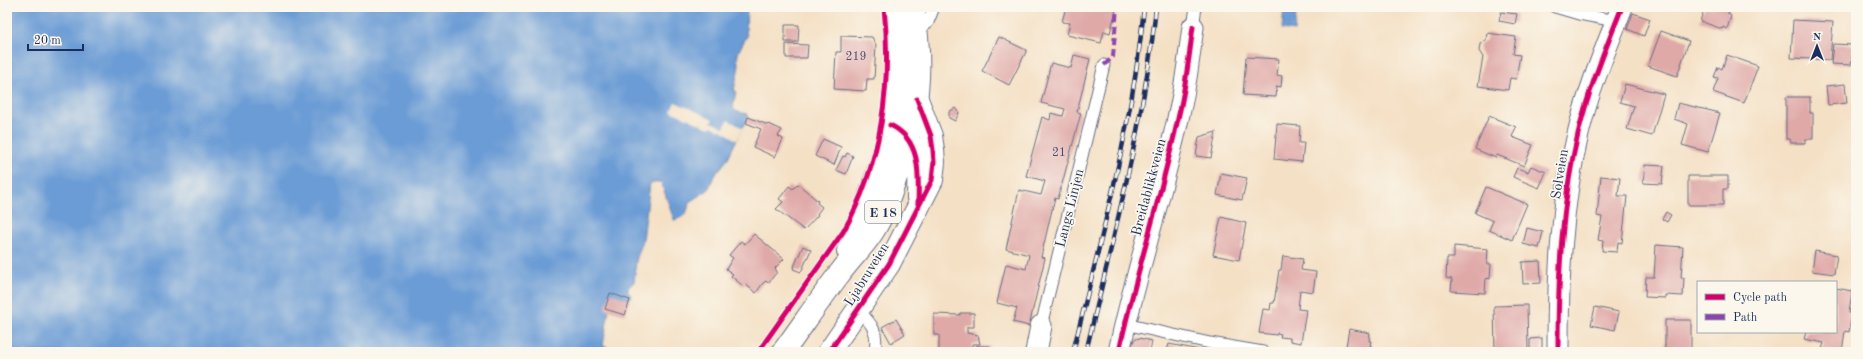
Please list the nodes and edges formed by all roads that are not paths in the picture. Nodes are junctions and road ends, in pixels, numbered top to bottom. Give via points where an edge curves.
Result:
1 (895, 7) edge
2 (912, 7) edge
3 (934, 7) edge
4 (1196, 7) edge
5 (1555, 7) edge
6 (1594, 12) edge
7 (1619, 14) edge
8 (1194, 27) joint
9 (917, 30) junction
10 (1104, 65) dead end
11 (917, 99) junction
12 (890, 125) junction
13 (909, 140) junction
14 (918, 206) junction
15 (839, 274) junction
16 (858, 310) junction
17 (1125, 324) junction
18 (1041, 326) joint
19 (783, 352) edge
20 (829, 352) edge
21 (875, 352) edge
22 (1036, 352) edge
23 (1119, 352) edge
24 (1263, 352) edge
25 (1558, 352) edge

1 - 12 main road, E 18 via 899,64
2 - 9 main road, E 18
3 - 9 lane via 928,22
4 - 8 lane, Breidablikkveien
5 - 6 lane
6 - 7 lane
7 - 25 street, Solveien via 1578,133 1568,185 1558,288
8 - 17 street, Breidablikkveien via 1180,113
9 - 11 main road, E 18 via 920,65
10 - 18 lane, Langs Linjen
11 - 13 main road, E 18
11 - 14 main road, Ljabruveien via 931,136 934,162 932,180
12 - 13 main road, Ljabruveien via 899,129
12 - 15 main road, E 18 via 871,195
13 - 14 main road, Ljabruveien via 918,163
13 - 15 main road, E 18 via 888,201 875,228
14 - 16 main road, Ljabruveien via 889,264
15 - 19 main road, E 18
16 - 20 main road, Ljabruveien
16 - 21 lane via 873,326 876,334
17 - 23 street, Breidablikkveien
17 - 24 lane
18 - 22 street, Langs Linjen

